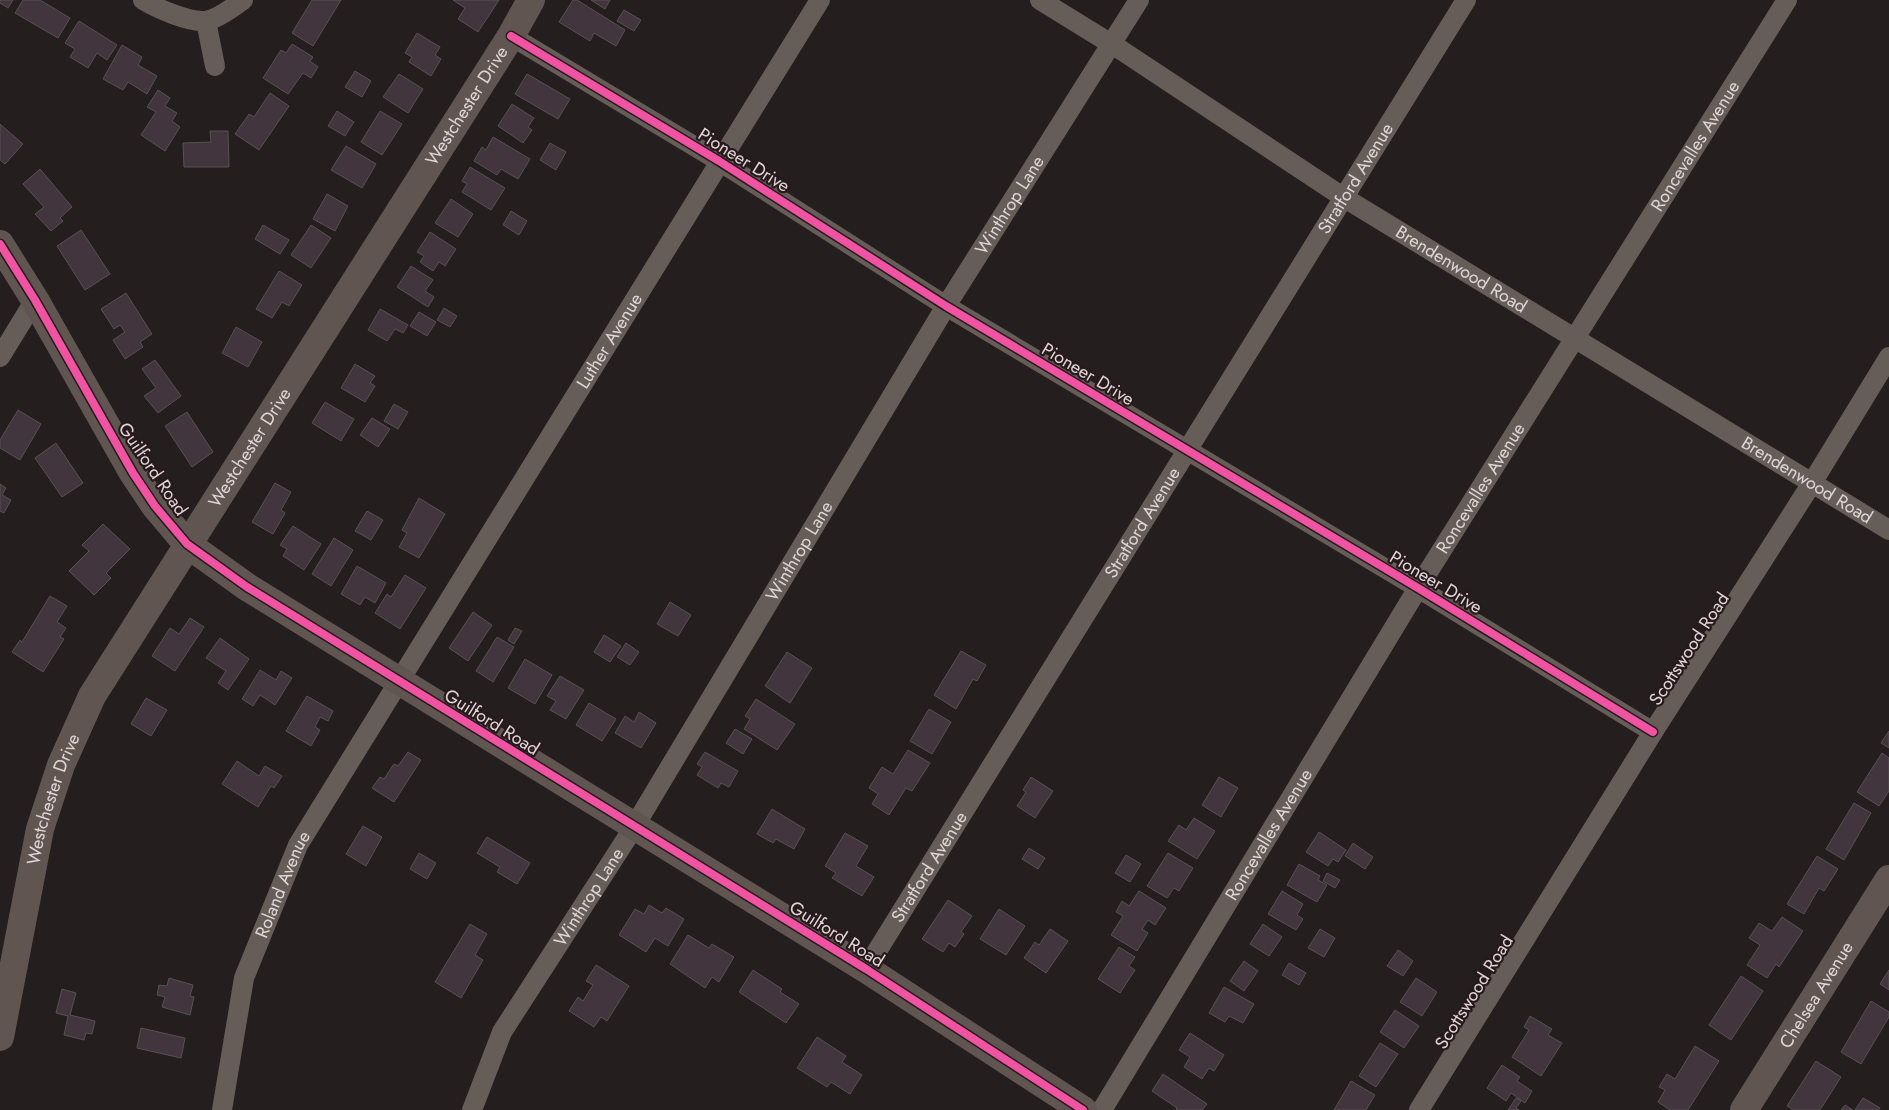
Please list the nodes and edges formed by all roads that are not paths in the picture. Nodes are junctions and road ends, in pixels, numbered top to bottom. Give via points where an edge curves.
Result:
1 (143, 0) edge
2 (243, 0) edge
3 (531, 0) edge
4 (820, 0) edge
5 (1040, 0) edge
6 (1139, 0) edge
7 (1466, 0) edge
8 (1787, 0) edge
9 (206, 21) junction
10 (511, 36) junction
11 (1112, 44) junction
12 (215, 66) dead end
13 (719, 161) junction
14 (1343, 197) junction
15 (0, 244) edge
16 (35, 300) junction
17 (946, 306) junction
18 (1575, 337) junction
19 (1889, 356) edge
20 (0, 357) edge
21 (1188, 452) junction
22 (1812, 484) junction
23 (1889, 530) edge
24 (188, 544) junction
25 (1418, 588) junction
26 (398, 682) junction
27 (1653, 732) junction
28 (634, 827) junction
29 (1889, 879) edge
30 (866, 969) junction
31 (0, 1037) edge
32 (222, 1110) edge
33 (472, 1110) edge
34 (1083, 1110) edge
35 (1102, 1110) edge
36 (1419, 1110) edge
37 (1744, 1110) edge

1 - 9 street via 179,16
2 - 9 street
3 - 10 street, Westchester Drive
4 - 13 street, Luther Avenue
5 - 11 street, Brendenwood Road
6 - 11 street, Winthrop Lane
7 - 14 street, Stratford Avenue
8 - 18 street, Roncevalles Avenue
9 - 12 street
10 - 13 street, Pioneer Drive
10 - 24 street, Westchester Drive
11 - 14 street, Brendenwood Road
11 - 17 street, Winthrop Lane
13 - 17 street, Pioneer Drive
13 - 26 street, Luther Avenue
14 - 18 street, Brendenwood Road
14 - 21 street, Stratford Avenue
15 - 16 street, Guilford Road
16 - 20 street
16 - 24 street, Guilford Road via 133,473
17 - 21 street, Pioneer Drive
17 - 28 street, Winthrop Lane
18 - 22 street, Brendenwood Road
18 - 25 street, Roncevalles Avenue
19 - 22 street, Scottswood Road
21 - 25 street, Pioneer Drive
21 - 30 street, Stratford Avenue
22 - 23 street, Brendenwood Road
22 - 27 street, Scottswood Road
24 - 26 street, Guilford Road via 247,588
24 - 31 street, Westchester Drive via 92,696 61,765 40,829
25 - 27 street, Pioneer Drive
25 - 35 street, Roncevalles Avenue
26 - 28 street, Guilford Road
26 - 32 street, Roland Avenue via 298,845 244,978
27 - 36 street, Scottswood Road
28 - 30 street, Guilford Road
28 - 33 street, Winthrop Lane via 502,1032
29 - 37 street, Chelsea Avenue
30 - 34 street, Guilford Road

